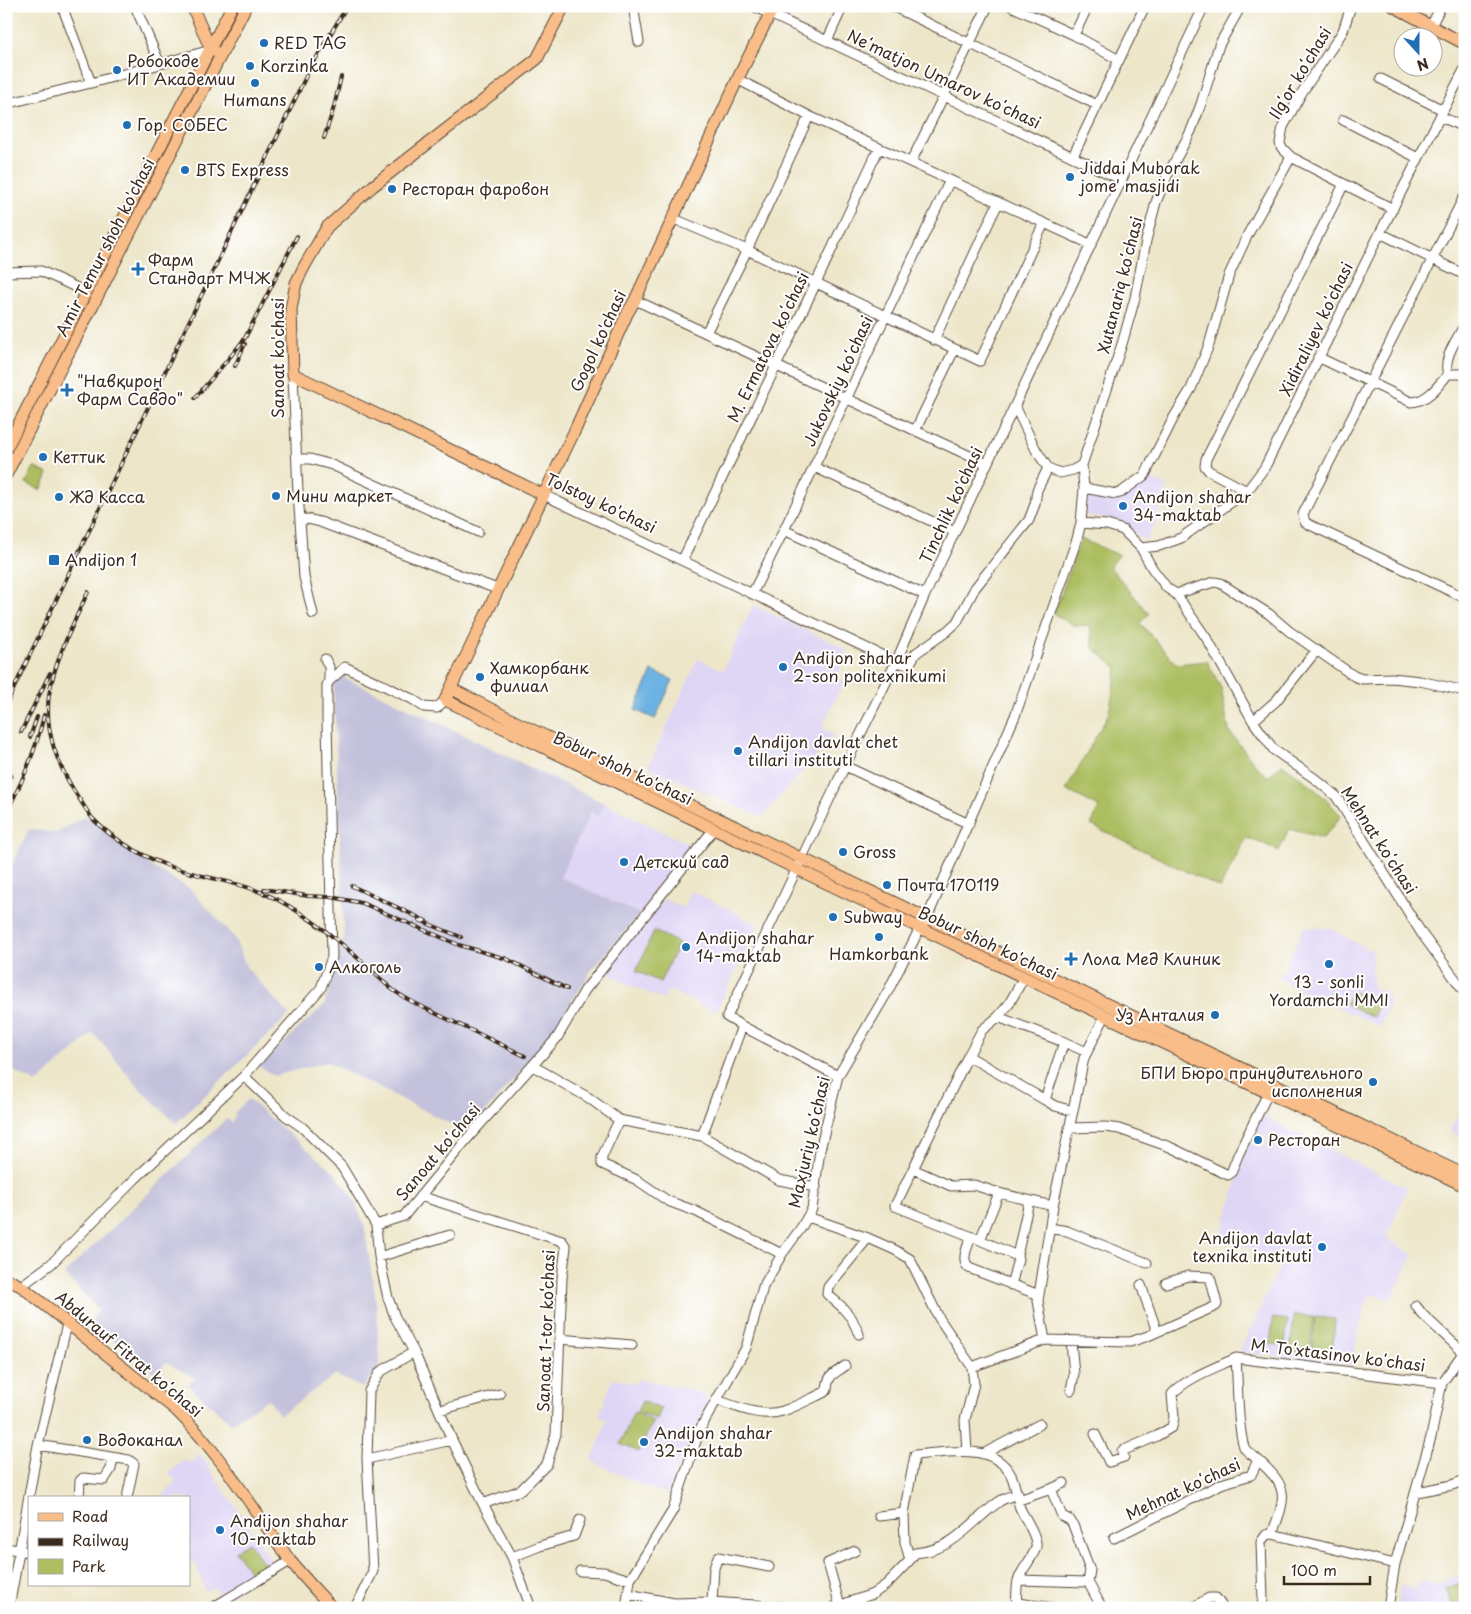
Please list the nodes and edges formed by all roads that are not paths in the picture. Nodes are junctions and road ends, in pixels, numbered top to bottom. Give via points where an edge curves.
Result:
1 (62, 6) edge
2 (136, 6) edge
3 (192, 6) edge
4 (232, 6) edge
5 (246, 6) edge
6 (564, 6) edge
7 (634, 6) edge
8 (754, 6) edge
9 (843, 6) edge
10 (892, 6) edge
11 (988, 6) edge
12 (1011, 6) edge
13 (1088, 6) edge
14 (1145, 6) edge
15 (1204, 6) edge
16 (1241, 6) edge
17 (1351, 6) edge
18 (1393, 6) edge
19 (1441, 6) edge
20 (772, 10) edge
21 (1431, 26) junction
22 (1074, 36) junction
23 (827, 41) junction
24 (639, 42) dead end
25 (970, 44) junction
26 (1465, 44) edge
27 (211, 50) junction
28 (222, 55) junction
29 (1119, 60) junction
30 (160, 64) junction
31 (1465, 68) edge
32 (738, 79) junction
33 (1381, 79) dead end
34 (90, 83) junction
35 (945, 96) junction
36 (6, 104) edge
37 (1097, 106) junction
38 (1442, 113) junction
39 (809, 116) junction
40 (1343, 120) dead end
41 (1465, 128) edge
42 (879, 148) junction
43 (1073, 156) junction
44 (1291, 157) junction
45 (1418, 158) junction
46 (911, 162) junction
47 (950, 180) junction
48 (1122, 180) junction
49 (1344, 184) junction
50 (1465, 195) edge
51 (998, 202) junction
52 (1393, 209) junction
53 (672, 218) junction
54 (1044, 223) junction
55 (1380, 233) junction
56 (1090, 244) junction
57 (747, 250) junction
58 (1432, 260) junction
59 (6, 272) edge
60 (1465, 275) edge
61 (816, 283) junction
62 (86, 292) junction
63 (635, 300) junction
64 (885, 317) junction
65 (1465, 324) edge
66 (706, 333) junction
67 (934, 340) junction
68 (954, 350) junction
69 (1318, 358) junction
70 (775, 365) junction
71 (293, 374) junction
72 (1448, 374) junction
73 (1465, 374) edge
74 (1370, 382) junction
75 (846, 399) junction
76 (1015, 406) junction
77 (915, 431) junction
78 (6, 449) edge
79 (297, 459) junction
80 (987, 464) junction
81 (1082, 465) junction
82 (814, 467) junction
83 (1048, 468) junction
84 (6, 474) edge
85 (1084, 488) junction
86 (1247, 491) junction
87 (544, 495) junction
88 (300, 520) junction
89 (1081, 523) junction
90 (784, 530) junction
91 (478, 532) dead end
92 (955, 532) junction
93 (1141, 548) junction
94 (683, 559) junction
95 (497, 589) junction
96 (752, 594) junction
97 (1176, 594) junction
98 (925, 595) junction
99 (1465, 598) edge
100 (313, 614) dead end
101 (1316, 651) junction
102 (325, 659) dead end
103 (896, 662) junction
104 (329, 681) junction
105 (452, 689) junction
106 (1465, 691) edge
107 (445, 700) junction
108 (1253, 721) junction
109 (515, 728) junction
110 (544, 742) junction
111 (845, 766) junction
112 (969, 824) junction
113 (714, 829) junction
114 (802, 858) junction
115 (797, 869) junction
116 (927, 918) junction
117 (920, 928) junction
118 (1024, 977) junction
119 (1464, 991) edge
120 (1105, 1016) junction
121 (998, 1017) junction
122 (742, 1026) junction
123 (1064, 1042) junction
124 (1087, 1052) junction
125 (968, 1056) junction
126 (533, 1066) junction
127 (244, 1076) junction
128 (838, 1076) junction
129 (1268, 1094) junction
130 (1045, 1100) junction
131 (1073, 1111) junction
132 (619, 1120) junction
133 (1069, 1128) junction
134 (702, 1136) junction
135 (913, 1169) junction
136 (1465, 1175) edge
137 (1465, 1186) edge
138 (816, 1187) junction
139 (999, 1193) junction
140 (420, 1196) junction
141 (1029, 1201) junction
142 (1052, 1206) junction
143 (808, 1218) junction
144 (376, 1225) junction
145 (1050, 1228) junction
146 (450, 1235) dead end
147 (971, 1236) junction
148 (868, 1238) junction
149 (980, 1240) junction
150 (782, 1254) junction
151 (1017, 1256) junction
152 (379, 1257) junction
153 (1147, 1264) dead end
154 (6, 1279) edge
155 (1166, 1282) dead end
156 (1011, 1285) junction
157 (1141, 1285) dead end
158 (21, 1286) junction
159 (1039, 1295) junction
160 (1416, 1306) dead end
161 (67, 1324) junction
162 (1157, 1332) junction
163 (859, 1334) dead end
164 (559, 1339) junction
165 (1045, 1340) junction
166 (1071, 1342) junction
167 (632, 1345) dead end
168 (1464, 1351) edge
169 (414, 1352) junction
170 (1236, 1358) junction
171 (846, 1366) dead end
172 (972, 1366) junction
173 (1442, 1383) junction
174 (1071, 1390) dead end
175 (500, 1394) dead end
176 (717, 1400) junction
177 (440, 1410) junction
178 (1040, 1424) dead end
179 (1095, 1434) dead end
180 (452, 1440) junction
181 (38, 1445) junction
182 (967, 1451) junction
183 (983, 1454) junction
184 (113, 1458) junction
185 (368, 1459) junction
186 (1258, 1460) junction
187 (1465, 1480) edge
188 (1064, 1483) dead end
189 (1051, 1489) junction
190 (1416, 1492) junction
191 (28, 1496) edge
192 (79, 1496) edge
193 (127, 1496) edge
194 (1018, 1497) junction
195 (28, 1498) edge
196 (483, 1504) junction
197 (904, 1513) junction
198 (879, 1516) dead end
199 (580, 1520) dead end
200 (1272, 1534) junction
201 (1114, 1538) dead end
202 (6, 1548) edge
203 (18, 1550) junction
204 (855, 1551) dead end
205 (28, 1552) edge
206 (512, 1557) junction
207 (910, 1560) junction
208 (290, 1561) junction
209 (1395, 1564) junction
210 (769, 1568) dead end
211 (580, 1571) dead end
212 (630, 1580) junction
213 (1018, 1580) junction
214 (1088, 1582) junction
215 (628, 1594) junction
216 (712, 1602) junction
217 (1016, 1605) edge
218 (836, 1607) edge
219 (9, 1608) edge
220 (212, 1608) edge
221 (332, 1608) edge
222 (355, 1608) edge
223 (531, 1608) edge
224 (626, 1608) edge
225 (798, 1608) edge
226 (1055, 1608) edge
227 (1102, 1608) edge
228 (1192, 1608) edge
229 (1223, 1608) edge
230 (1261, 1608) edge
231 (1388, 1608) edge

1 - 34 street
2 - 30 street
3 - 27 main road
4 - 27 main road, Amir Temur shoh ko'chasi
5 - 28 main road, Amir Temur shoh ko'chasi
6 - 71 main road, Sanoat ko'chasi via 537,59 374,186 327,227 296,283 291,309
7 - 24 street
8 - 20 street, Neʻmatjon Umarov koʻchasi
9 - 23 street
10 - 25 street
11 - 25 street
12 - 22 street
13 - 22 street
14 - 29 street
15 - 48 street, Tinchlik ko'chasi
16 - 81 street, Xutanariq koʻchasi via 1219,45 1194,122 1156,202 1135,298
17 - 44 street, Ilgʻor koʻchasi via 1343,31 1300,94 1284,127 1280,143
18 - 21 main road
19 - 21 street
20 - 23 street, Neʻmatjon Umarov koʻchasi
20 - 32 main road, Gogol ko'chasi
21 - 26 main road
22 - 29 street
23 - 35 street, Neʻmatjon Umarov koʻchasi
25 - 35 street
25 - 37 street
27 - 28 main road
27 - 30 street
27 - 62 main road, Amir Temur shoh ko'chasi
28 - 84 main road, Amir Temur shoh ko'chasi
29 - 37 street
30 - 34 street
31 - 38 street, Xidiraliyev koʻchasi
32 - 39 street
32 - 53 main road, Gogol ko'chasi
33 - 38 street
34 - 36 street
35 - 43 street, Neʻmatjon Umarov koʻchasi
35 - 46 street
37 - 43 street
38 - 41 street
38 - 45 street, Xidiraliyev koʻchasi
39 - 42 street
39 - 57 street
40 - 45 street
42 - 46 street
42 - 61 street, M. Ermatova koʻchasi
43 - 48 street, Neʻmatjon Umarov koʻchasi
44 - 49 street
44 - 85 street via 1229,275 1204,360 1145,475 1116,494
45 - 52 street, Xidiraliyev koʻchasi
46 - 47 street
47 - 51 street
47 - 64 street, Jukovskiy koʻchasi
48 - 56 street, Tinchlik ko'chasi
49 - 52 street
49 - 86 street via 1206,459 1205,466 1209,471
50 - 58 street
51 - 54 street
51 - 67 street
52 - 55 street, Xidiraliyev koʻchasi
53 - 57 street
53 - 63 main road, Gogol ko'chasi
54 - 56 street
54 - 68 street via 980,361
55 - 58 street
55 - 69 street, Xidiraliyev koʻchasi
56 - 76 street, Tinchlik ko'chasi
57 - 61 street
57 - 66 street
58 - 60 street
58 - 74 street
59 - 62 street via 41,271
61 - 64 street
61 - 70 street, M. Ermatova koʻchasi
62 - 78 main road, Amir Temur shoh ko'chasi
63 - 66 street
63 - 87 main road, Gogol ko'chasi
64 - 67 street
64 - 75 street, Jukovskiy koʻchasi
65 - 72 street via 1446,363
66 - 70 street
67 - 68 street
68 - 77 street
69 - 74 street
69 - 86 street, Xidiraliyev koʻchasi via 1265,467
70 - 75 street
70 - 94 street, M. Ermatova koʻchasi
71 - 79 street, Sanoat ko'chasi
71 - 87 main road, Tolstoy ko'chasi
72 - 73 street
72 - 74 street via 1432,392 1416,402
74 - 99 street via 1305,509 1304,518 1308,524
75 - 77 street
75 - 82 street, Jukovskiy koʻchasi
76 - 80 street, Tinchlik ko'chasi
76 - 83 street
77 - 80 street
79 - 88 street, Sanoat ko'chasi
79 - 91 street via 332,465
80 - 92 street, Tinchlik ko'chasi
81 - 83 street via 1060,472
81 - 85 street, Maxjuriy koʻchasi
82 - 90 street, Jukovskiy koʻchasi
82 - 92 street
83 - 103 street via 1037,490 1029,520 975,588 957,622 916,653 909,665
85 - 89 street, Maxjuriy koʻchasi
86 - 93 street, Xidiraliyev koʻchasi via 1181,538
87 - 94 street, Tolstoy ko'chasi
87 - 95 main road, Gogol ko'chasi
88 - 95 street via 320,522
88 - 100 street, Sanoat ko'chasi via 305,585
89 - 93 street, Mehnat koʻchasi via 1123,530
89 - 112 street, Maxjuriy koʻchasi via 1015,716
90 - 96 street, Jukovskiy koʻchasi
90 - 98 street
92 - 98 street, Tinchlik ko'chasi
93 - 97 street, Mehnat koʻchasi via 1167,588
94 - 96 street, Tolstoy ko'chasi
95 - 105 main road, Gogol ko'chasi
96 - 103 street, Tolstoy ko'chasi
97 - 101 street via 1220,583 1270,614
97 - 108 street, Mehnat koʻchasi via 1207,639
98 - 103 street, Tinchlik ko'chasi
101 - 106 street via 1362,679 1420,680
101 - 108 street via 1276,701
102 - 104 street via 329,667
103 - 111 street, Tinchlik ko'chasi
104 - 107 street via 344,667 424,707 437,708
104 - 127 street via 332,957 321,988
105 - 107 main road, Gogol ko'chasi
105 - 109 main road, Bobur shoh ko'chasi
107 - 109 main road, Bobur shoh ko'chasi
108 - 119 street, Mehnat koʻchasi via 1274,750 1336,796 1418,928
109 - 110 main road, Bobur shoh ko'chasi
110 - 113 main road, Bobur shoh ko'chasi
110 - 114 main road, Bobur shoh ko'chasi
111 - 112 street
111 - 114 street, Tinchlik ko'chasi
112 - 116 street, Maxjuriy koʻchasi
113 - 115 main road, Bobur shoh ko'chasi
113 - 126 street, Sanoat koʻchasi via 584,990 557,1038
114 - 115 street, Tinchlik ko'chasi
114 - 116 main road, Bobur shoh ko'chasi
115 - 117 main road, Bobur shoh ko'chasi
115 - 122 street, Tinchlik ko'chasi via 727,1017
116 - 117 street, Maxjuriy koʻchasi
116 - 136 main road, Bobur shoh ko'chasi
117 - 118 main road, Bobur shoh ko'chasi
117 - 128 street, Maxjuriy koʻchasi via 888,991
118 - 120 main road, Bobur shoh ko'chasi
118 - 121 street
120 - 124 street
120 - 129 main road, Bobur shoh ko'chasi
121 - 123 street
121 - 125 street via 982,1030
122 - 128 street
122 - 134 street
123 - 124 street
123 - 130 street
124 - 131 street
125 - 130 street
125 - 135 street
126 - 132 street via 589,1098
126 - 140 street, Sanoat koʻchasi
127 - 144 street via 342,1167
127 - 158 street via 51,1264
128 - 138 street, Maxjuriy koʻchasi via 820,1150
129 - 133 street via 1228,1175 1119,1129
129 - 137 main road, Bobur shoh ko'chasi
130 - 131 street
131 - 133 street
132 - 134 street
132 - 150 street via 602,1157 602,1164 637,1180 668,1201
133 - 142 street
134 - 138 street via 779,1180
135 - 139 street via 951,1186 974,1185
135 - 147 street via 895,1206
138 - 143 street, Maxjuriy koʻchasi
139 - 141 street
139 - 149 street
140 - 144 street, Sanoat koʻchasi via 404,1216
140 - 164 street, Sanoat 1-tor ko‘chasi via 565,1242
141 - 142 street
141 - 151 street
142 - 145 street
143 - 148 street
143 - 150 street, Maxjuriy koʻchasi
144 - 152 street
145 - 153 street via 1067,1231
145 - 159 street
146 - 152 street
147 - 149 street
147 - 156 street via 965,1264
148 - 163 street via 826,1290 852,1320
148 - 172 street via 910,1260 939,1318
149 - 151 street
150 - 176 street, Maxjuriy koʻchasi via 763,1287 746,1348
151 - 156 street
152 - 169 street via 388,1298
154 - 158 main road, Abdurauf Fitrat koʻchasi
155 - 162 street via 1188,1276 1210,1277 1216,1304
156 - 159 street
157 - 162 street
158 - 161 main road, Abdurauf Fitrat koʻchasi
159 - 165 street
160 - 168 street
161 - 181 street
161 - 208 main road, Abdurauf Fitrat koʻchasi via 176,1410 198,1432
162 - 166 street via 1130,1342
164 - 167 street
164 - 196 street, Sanoat 1-tor ko‘chasi via 556,1434 547,1464 521,1490
165 - 166 street
165 - 172 street
166 - 174 street via 1074,1374
168 - 173 street
169 - 177 street
169 - 185 street via 380,1372 369,1391
170 - 173 street, M. Toʻxtasinov koʻchasi
170 - 179 street via 1176,1390 1172,1394 1172,1427 1122,1451 1124,1457 1108,1462
170 - 186 street, M. Toʻxtasinov koʻchasi via 1245,1449
171 - 176 street via 830,1377 824,1393 782,1411 751,1411
172 - 182 street via 974,1384 965,1420
173 - 190 street
175 - 177 street
176 - 212 street, Maxjuriy koʻchasi via 700,1429 673,1510
177 - 180 street
178 - 183 street
180 - 185 street
180 - 196 street
181 - 184 street
181 - 191 street
182 - 183 street
182 - 197 street via 915,1455
183 - 194 street via 1010,1472
184 - 192 street via 104,1480 83,1478 80,1481
184 - 193 street via 134,1464
185 - 222 street via 373,1571
186 - 200 street, M. Toʻxtasinov koʻchasi via 1273,1473 1283,1490 1281,1510
186 - 201 street, Mehnat koʻchasi via 1249,1476 1221,1484
187 - 190 street
188 - 189 street
189 - 194 street
189 - 214 street via 1062,1516 1073,1525 1088,1561
190 - 209 street
194 - 207 street via 1001,1500 943,1547 915,1553
194 - 213 street via 1036,1543
195 - 203 street
196 - 206 street
197 - 198 street
197 - 207 street via 905,1542
199 - 206 street via 574,1536
200 - 209 street
200 - 230 street, M. Toʻxtasinov koʻchasi via 1266,1535 1261,1542
202 - 203 street
203 - 205 street
203 - 219 street
204 - 218 street via 828,1563
206 - 223 street
207 - 218 street via 873,1594
208 - 220 street
208 - 221 main road, Abdurauf Fitrat koʻchasi
209 - 231 street
210 - 216 street via 718,1557 714,1568
211 - 212 street via 604,1572
212 - 215 street, Maxjuriy koʻchasi
213 - 214 street
213 - 217 street
214 - 227 street
215 - 216 street via 674,1603
215 - 224 street, Maxjuriy koʻchasi
216 - 225 street
217 - 226 street
228 - 229 street via 1210,1598 1216,1598

